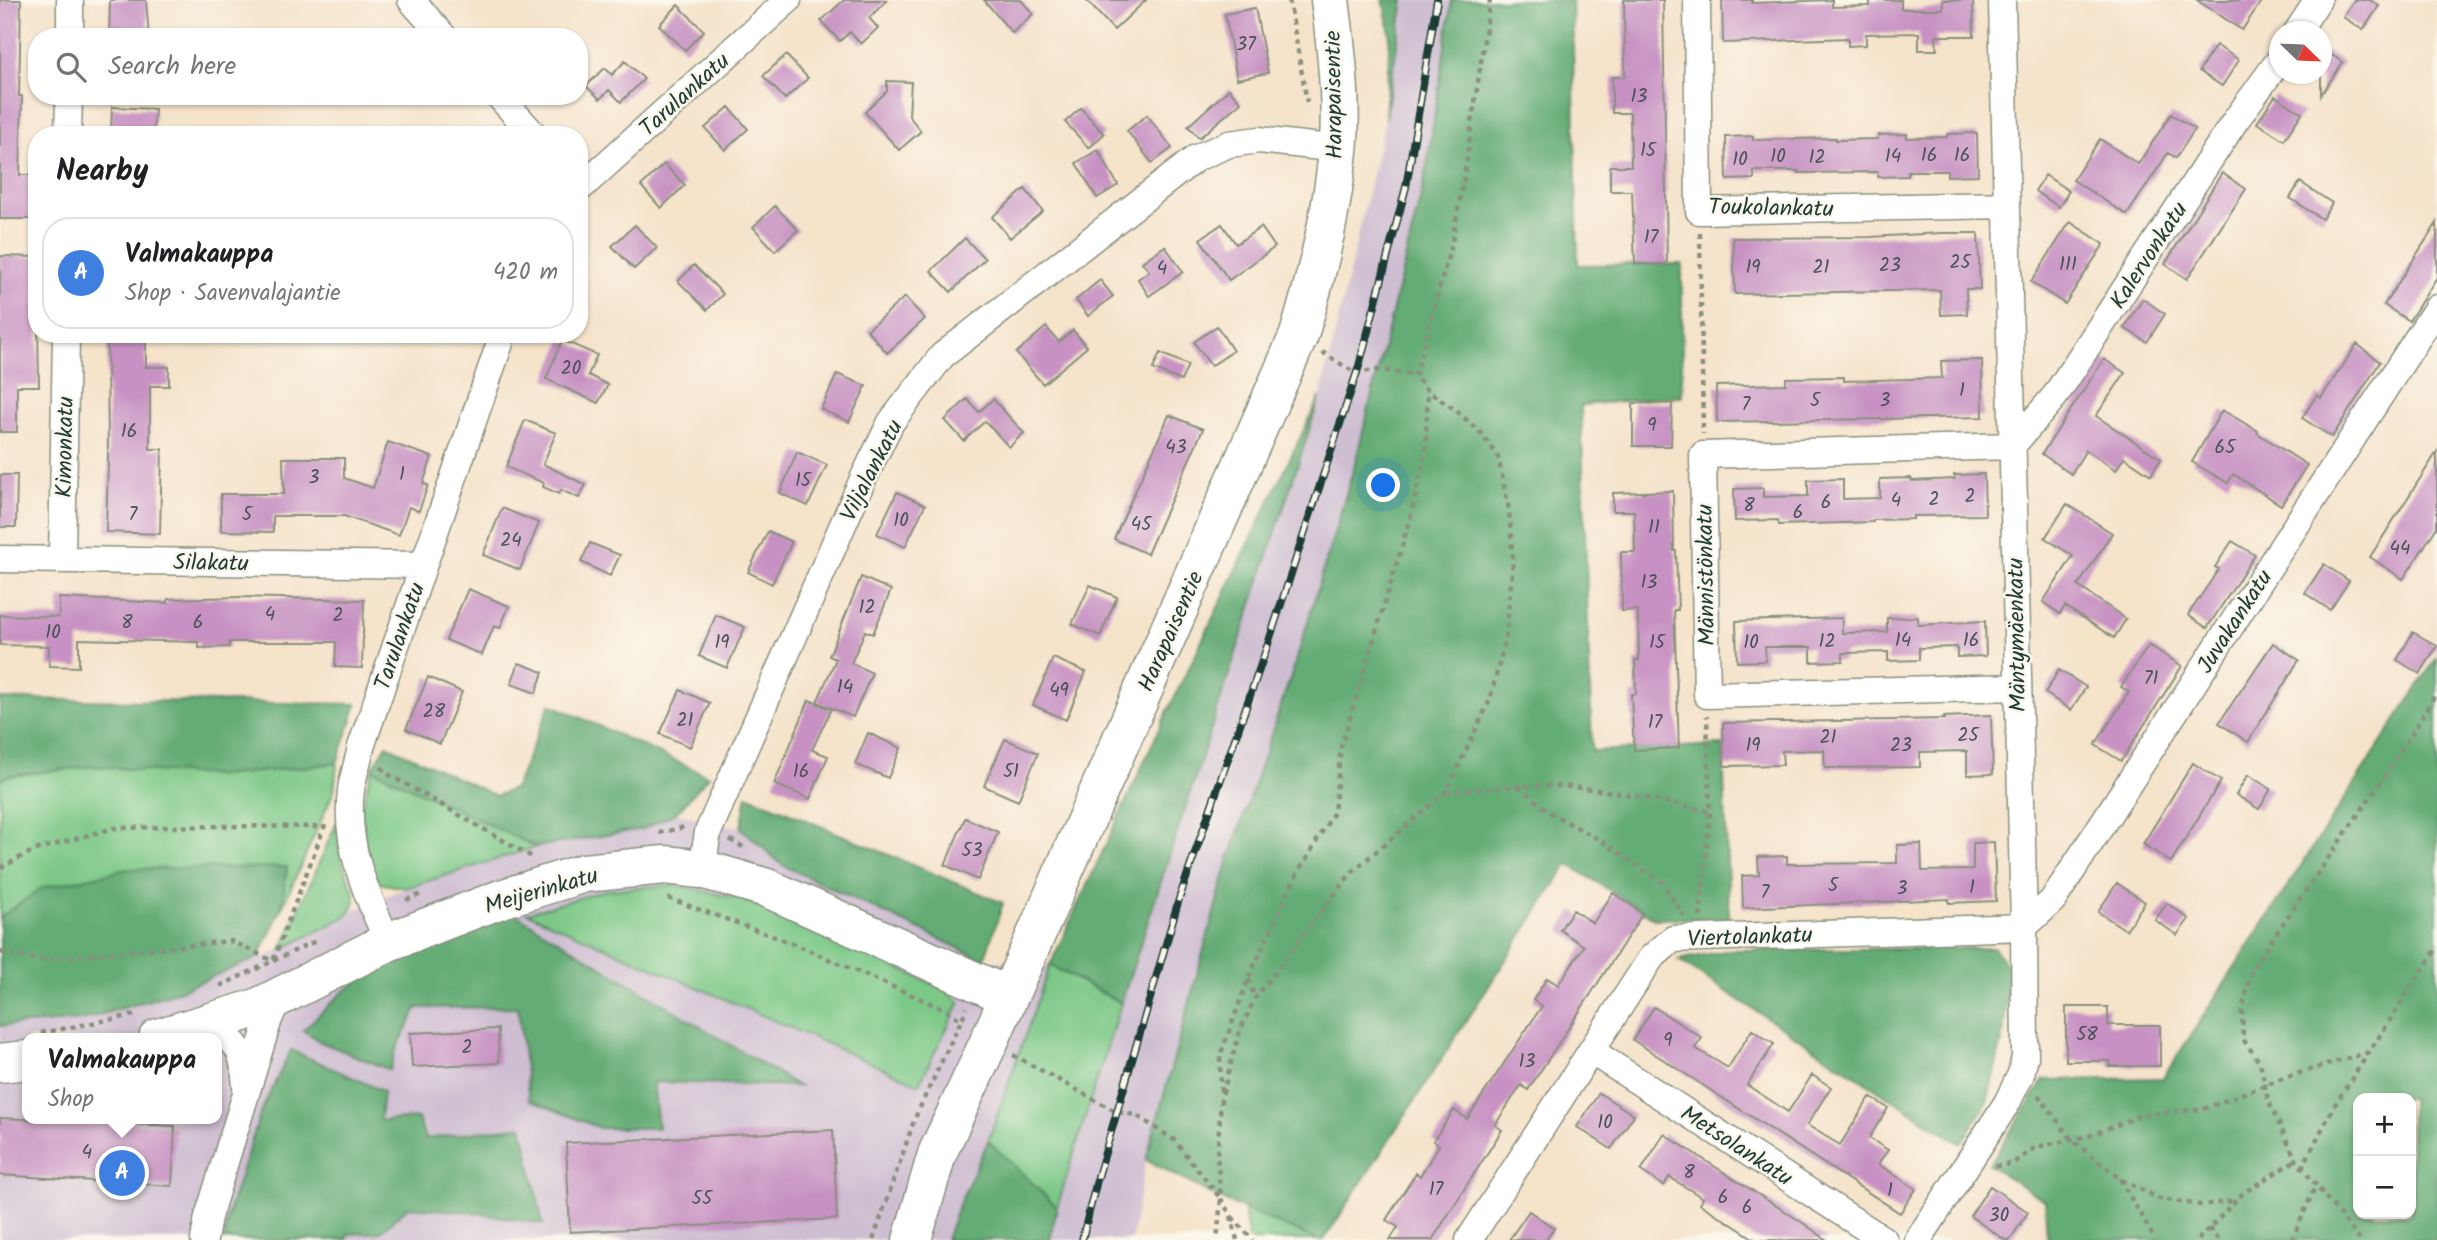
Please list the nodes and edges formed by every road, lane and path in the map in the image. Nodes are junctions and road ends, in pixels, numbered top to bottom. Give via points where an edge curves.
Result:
1 (70, 0) edge
2 (411, 0) edge
3 (788, 0) edge
4 (1289, 0) edge
5 (1490, 0) edge
6 (1697, 0) edge
7 (2002, 0) edge
8 (2318, 0) edge
9 (1329, 3) edge
10 (2304, 21) edge
11 (70, 28) edge
12 (436, 28) edge
13 (2269, 74) edge
14 (69, 105) edge
15 (507, 105) edge
16 (68, 126) edge
17 (526, 126) edge
18 (1324, 147) junction
19 (588, 180) edge
20 (2007, 205) junction
21 (1699, 211) junction
22 (2437, 308) edge
23 (1299, 335) junction
24 (66, 343) edge
25 (500, 343) edge
26 (1415, 376) junction
27 (1428, 391) junction
28 (2012, 446) junction
29 (1703, 454) junction
30 (0, 559) edge
31 (62, 559) junction
32 (423, 565) junction
33 (2017, 687) junction
34 (2437, 692) edge
35 (1707, 695) junction
36 (361, 747) junction
37 (1518, 786) junction
38 (351, 791) junction
39 (1446, 792) junction
40 (1710, 812) junction
41 (324, 827) junction
42 (539, 861) dead end
43 (0, 868) edge
44 (702, 869) junction
45 (661, 895) dead end
46 (2024, 927) junction
47 (1698, 938) junction
48 (388, 942) junction
49 (2437, 948) edge
50 (0, 952) edge
51 (1249, 977) junction
52 (276, 979) junction
53 (216, 987) dead end
54 (993, 989) junction
55 (1255, 998) junction
56 (150, 1026) edge
57 (196, 1027) junction
58 (79, 1033) edge
59 (218, 1033) edge
60 (975, 1033) junction
61 (222, 1034) edge
62 (1591, 1051) junction
63 (22, 1052) edge
64 (2369, 1052) junction
65 (0, 1063) edge
66 (2021, 1074) junction
67 (2265, 1086) junction
68 (247, 1091) junction
69 (1221, 1100) junction
70 (2072, 1140) junction
71 (2296, 1160) junction
72 (2302, 1168) junction
73 (1962, 1170) junction
74 (2120, 1179) junction
75 (2316, 1185) junction
76 (1221, 1199) junction
77 (2234, 1201) junction
78 (1231, 1216) junction
79 (2209, 1227) junction
80 (204, 1240) edge
81 (873, 1240) edge
82 (912, 1240) edge
83 (1217, 1240) edge
84 (1237, 1240) edge
85 (1253, 1240) edge
86 (1469, 1240) edge
87 (1884, 1240) edge
88 (1918, 1240) edge
89 (2155, 1240) edge
90 (2198, 1240) edge
91 (2219, 1240) edge
92 (2292, 1240) edge
93 (2360, 1240) edge

1 - 11 street
2 - 12 street
3 - 19 street, Tarulankatu
4 - 18 path via 1307,102
5 - 26 path via 1452,242
6 - 21 street, Toukolankatu
7 - 20 street, Mäntymäenkatu
8 - 10 street
9 - 18 main road, Harapaisentie via 1338,83
13 - 28 street, Kalervonkatu via 2055,396
14 - 16 street
15 - 17 street
18 - 23 main road, Harapaisentie via 1315,280
18 - 44 street, Viljalankatu via 1259,140 1229,144 1196,158 942,356 891,422 863,479 708,832
20 - 21 street, Toukolankatu
20 - 28 street, Mäntymäenkatu
21 - 29 path
22 - 46 street, Juvakankatu via 2053,900
23 - 26 path via 1357,374 1369,370
23 - 54 main road, Harapaisentie
24 - 31 street, Kimonkatu
25 - 32 street, Tarulankatu
26 - 27 path
27 - 39 path via 1481,433 1498,457 1509,509 1513,562 1506,636 1490,700
27 - 51 path via 1424,456 1409,523 1341,747 1334,812 1295,878
28 - 29 street
28 - 33 street, Mäntymäenkatu
29 - 35 street, Männistönkatu
30 - 31 street, Silakatu
31 - 32 street, Silakatu
32 - 36 street, Tarulankatu
33 - 35 street
33 - 46 street, Mäntymäenkatu
34 - 67 path via 2253,967 2242,1010 2243,1039 2260,1063
35 - 40 path
36 - 38 street, Tarulankatu
36 - 42 path via 388,774
37 - 39 path
37 - 40 path via 1570,787 1653,798
37 - 47 path via 1549,812 1663,883
38 - 41 path
38 - 48 street, Tarulankatu via 350,836 362,884
39 - 55 path via 1351,873
40 - 47 path
41 - 43 path via 114,828 34,850
41 - 52 path
44 - 48 main road, Meijerinkatu via 664,865 584,873
44 - 54 main road, Meijerinkatu via 767,888
45 - 60 path via 794,944 951,1013
46 - 47 street, Viertolankatu
46 - 66 street, Mäntymäenkatu via 2025,1057
47 - 62 street, Viertolankatu via 1673,939 1651,958
48 - 52 main road, Meijerinkatu
49 - 64 path
50 - 52 path via 38,960 231,941
51 - 55 path
51 - 69 path via 1220,1056
52 - 53 path
52 - 57 main road, Meijerinkatu via 257,1008
52 - 68 street
54 - 60 main road, Harapaisentie
54 - 60 path
55 - 69 path via 1239,1033
56 - 57 main road, Meijerinkatu
56 - 58 path via 129,1018
57 - 59 street
60 - 76 path via 1117,1112 1136,1115 1174,1140
60 - 81 path via 915,1118
60 - 82 main road, Harapaisentie
61 - 68 street via 244,1058
62 - 86 street, Viertolankatu
62 - 87 street, Metsolankatu
63 - 65 main road
64 - 67 path
64 - 72 path
66 - 70 path
66 - 73 street, Mäntymäenkatu
67 - 70 path via 2204,1109 2144,1114
67 - 71 path via 2267,1100
68 - 80 street
69 - 76 path via 1217,1158
70 - 73 path via 2036,1147 2012,1164
70 - 74 path
71 - 72 path
71 - 77 path
72 - 75 path
73 - 88 street, Mäntymäenkatu
74 - 77 path via 2160,1199 2201,1205
74 - 89 path
75 - 92 path
75 - 93 path
76 - 78 path
76 - 83 path
77 - 79 path
78 - 84 path
78 - 85 path
79 - 90 path
79 - 91 path

